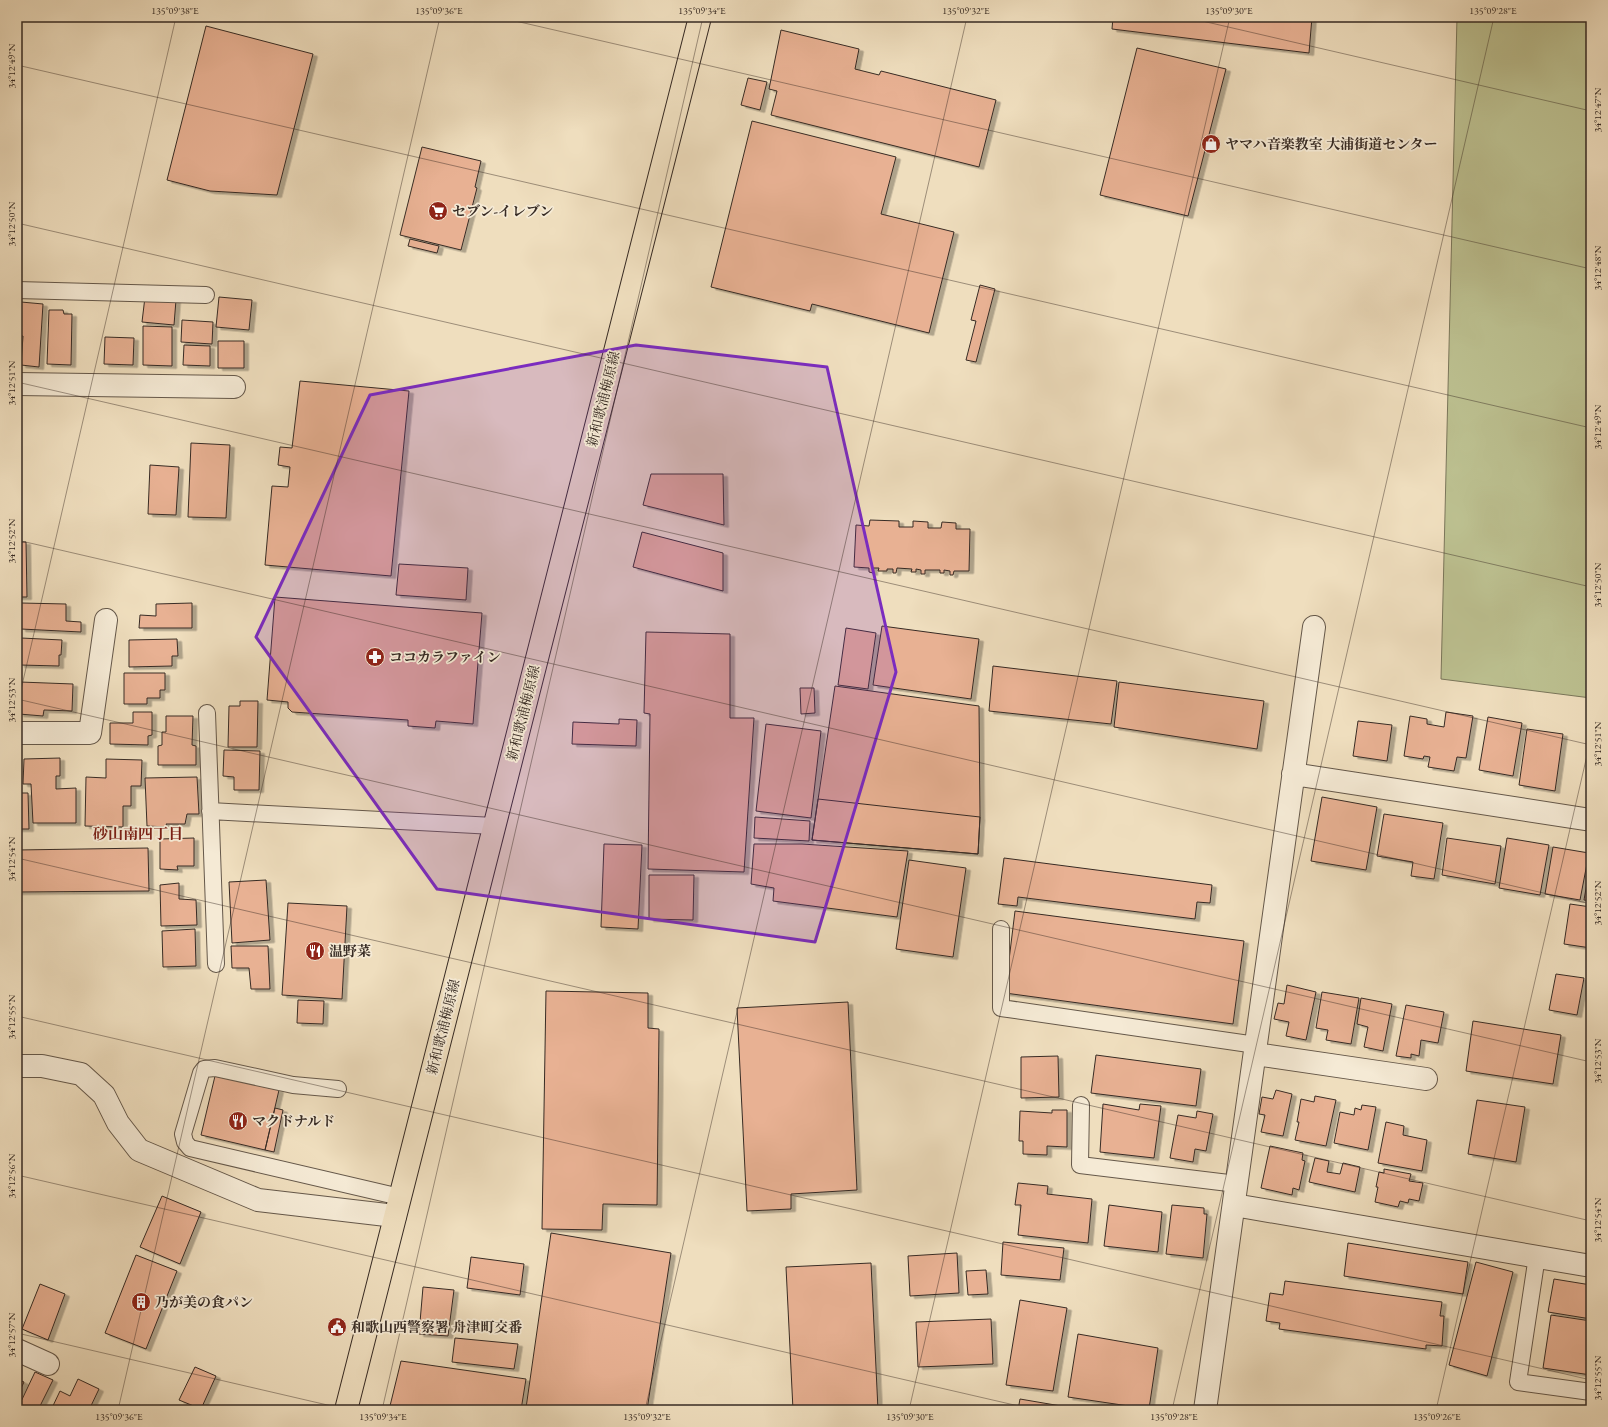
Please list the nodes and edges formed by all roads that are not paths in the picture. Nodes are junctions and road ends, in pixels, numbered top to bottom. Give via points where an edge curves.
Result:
1 (700, 17) edge
2 (17, 290) edge
3 (206, 295) dead end
4 (17, 384) edge
5 (234, 388) dead end
6 (106, 620) dead end
7 (1314, 626) dead end
8 (206, 714) dead end
9 (17, 733) edge
10 (1294, 774) junction
11 (210, 811) junction
12 (1591, 820) edge
13 (494, 826) junction
14 (1001, 929) dead end
15 (216, 964) dead end
16 (1255, 1050) junction
17 (17, 1066) edge
18 (1426, 1079) dead end
19 (338, 1089) dead end
20 (1081, 1105) dead end
21 (1235, 1194) junction
22 (398, 1206) junction
23 (1537, 1256) junction
24 (1591, 1266) edge
25 (17, 1350) edge
26 (48, 1364) dead end
27 (1591, 1392) edge
28 (346, 1410) edge
29 (1205, 1410) edge

1 - 13 main road, 新和歌浦梅原線
2 - 3 lane
4 - 5 street
6 - 9 street via 90,734
7 - 10 street
8 - 11 lane
10 - 12 street
10 - 16 street
11 - 13 lane
11 - 15 lane
13 - 22 main road, 新和歌浦梅原線
14 - 16 lane via 1001,1008
16 - 18 street
16 - 21 street
17 - 22 street via 42,1066 81,1074 104,1095 118,1123 139,1150 258,1200
19 - 22 lane via 293,1085 215,1068 204,1069 183,1134 185,1142 190,1148
20 - 21 lane via 1080,1165
21 - 23 street
21 - 29 street
22 - 28 main road, 新和歌浦梅原線
23 - 24 street
23 - 27 lane via 1518,1382
25 - 26 street

